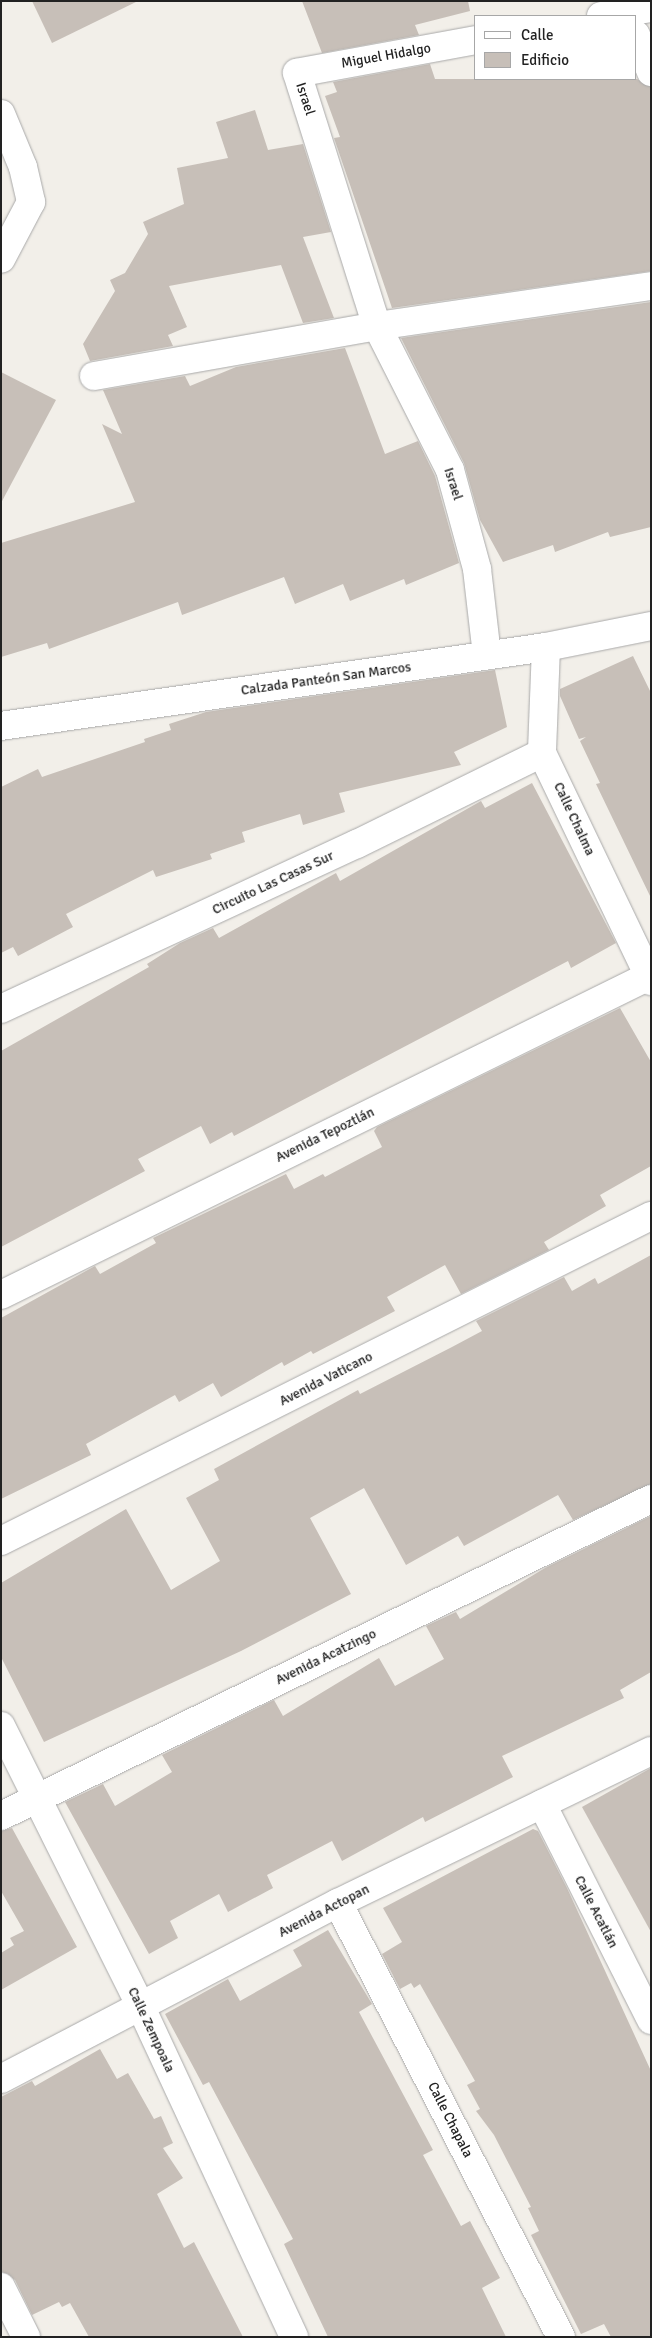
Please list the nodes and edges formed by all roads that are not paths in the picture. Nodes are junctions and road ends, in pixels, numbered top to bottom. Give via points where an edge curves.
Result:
1 (637, 39) edge
2 (474, 40) edge
3 (651, 72) edge
4 (297, 73) joint
5 (1, 114) edge
6 (1, 259) edge
7 (651, 286) edge
8 (377, 326) junction
9 (94, 376) dead end
10 (651, 626) edge
11 (546, 647) junction
12 (487, 655) junction
13 (1, 726) edge
14 (542, 753) junction
15 (650, 979) edge
16 (1, 1009) edge
17 (651, 1216) edge
18 (1, 1295) edge
19 (651, 1499) edge
20 (1, 1541) edge
21 (1, 1726) edge
22 (651, 1751) edge
23 (36, 1798) junction
24 (542, 1804) junction
25 (1, 1816) edge
26 (338, 1903) junction
27 (140, 2005) junction
28 (651, 2020) edge
29 (1, 2079) edge
30 (1, 2287) edge
31 (26, 2337) edge
32 (294, 2337) edge
33 (562, 2337) edge

1 - 3 street
2 - 4 street, Miguel Hidalgo
4 - 8 street, Israel
5 - 6 street via 23,167 31,202
7 - 8 street
8 - 9 street
8 - 12 street, Israel via 450,470 477,569
10 - 11 street, Calzada Panteón San Marcos
11 - 12 street, Calzada Panteón San Marcos
11 - 14 street, Calle Chalma
12 - 13 street, Calzada Panteón San Marcos
14 - 15 street, Calle Chalma
14 - 16 street, Circuito Las Casas Sur via 357,844
15 - 18 street, Avenida Tepoztlán
17 - 20 street, Avenida Vaticano
19 - 23 street, Avenida Acatzingo
21 - 23 street, Calle Zempoala
22 - 24 street, Avenida Actopan
23 - 25 street, Avenida Acatzingo
23 - 27 street, Calle Zempoala
24 - 26 street, Avenida Actopan
24 - 28 street, Calle Acatlán
26 - 27 street, Avenida Actopan
26 - 33 street, Calle Chapala
27 - 29 street, Avenida Actopan
27 - 32 street, Calle Zempoala
30 - 31 street

